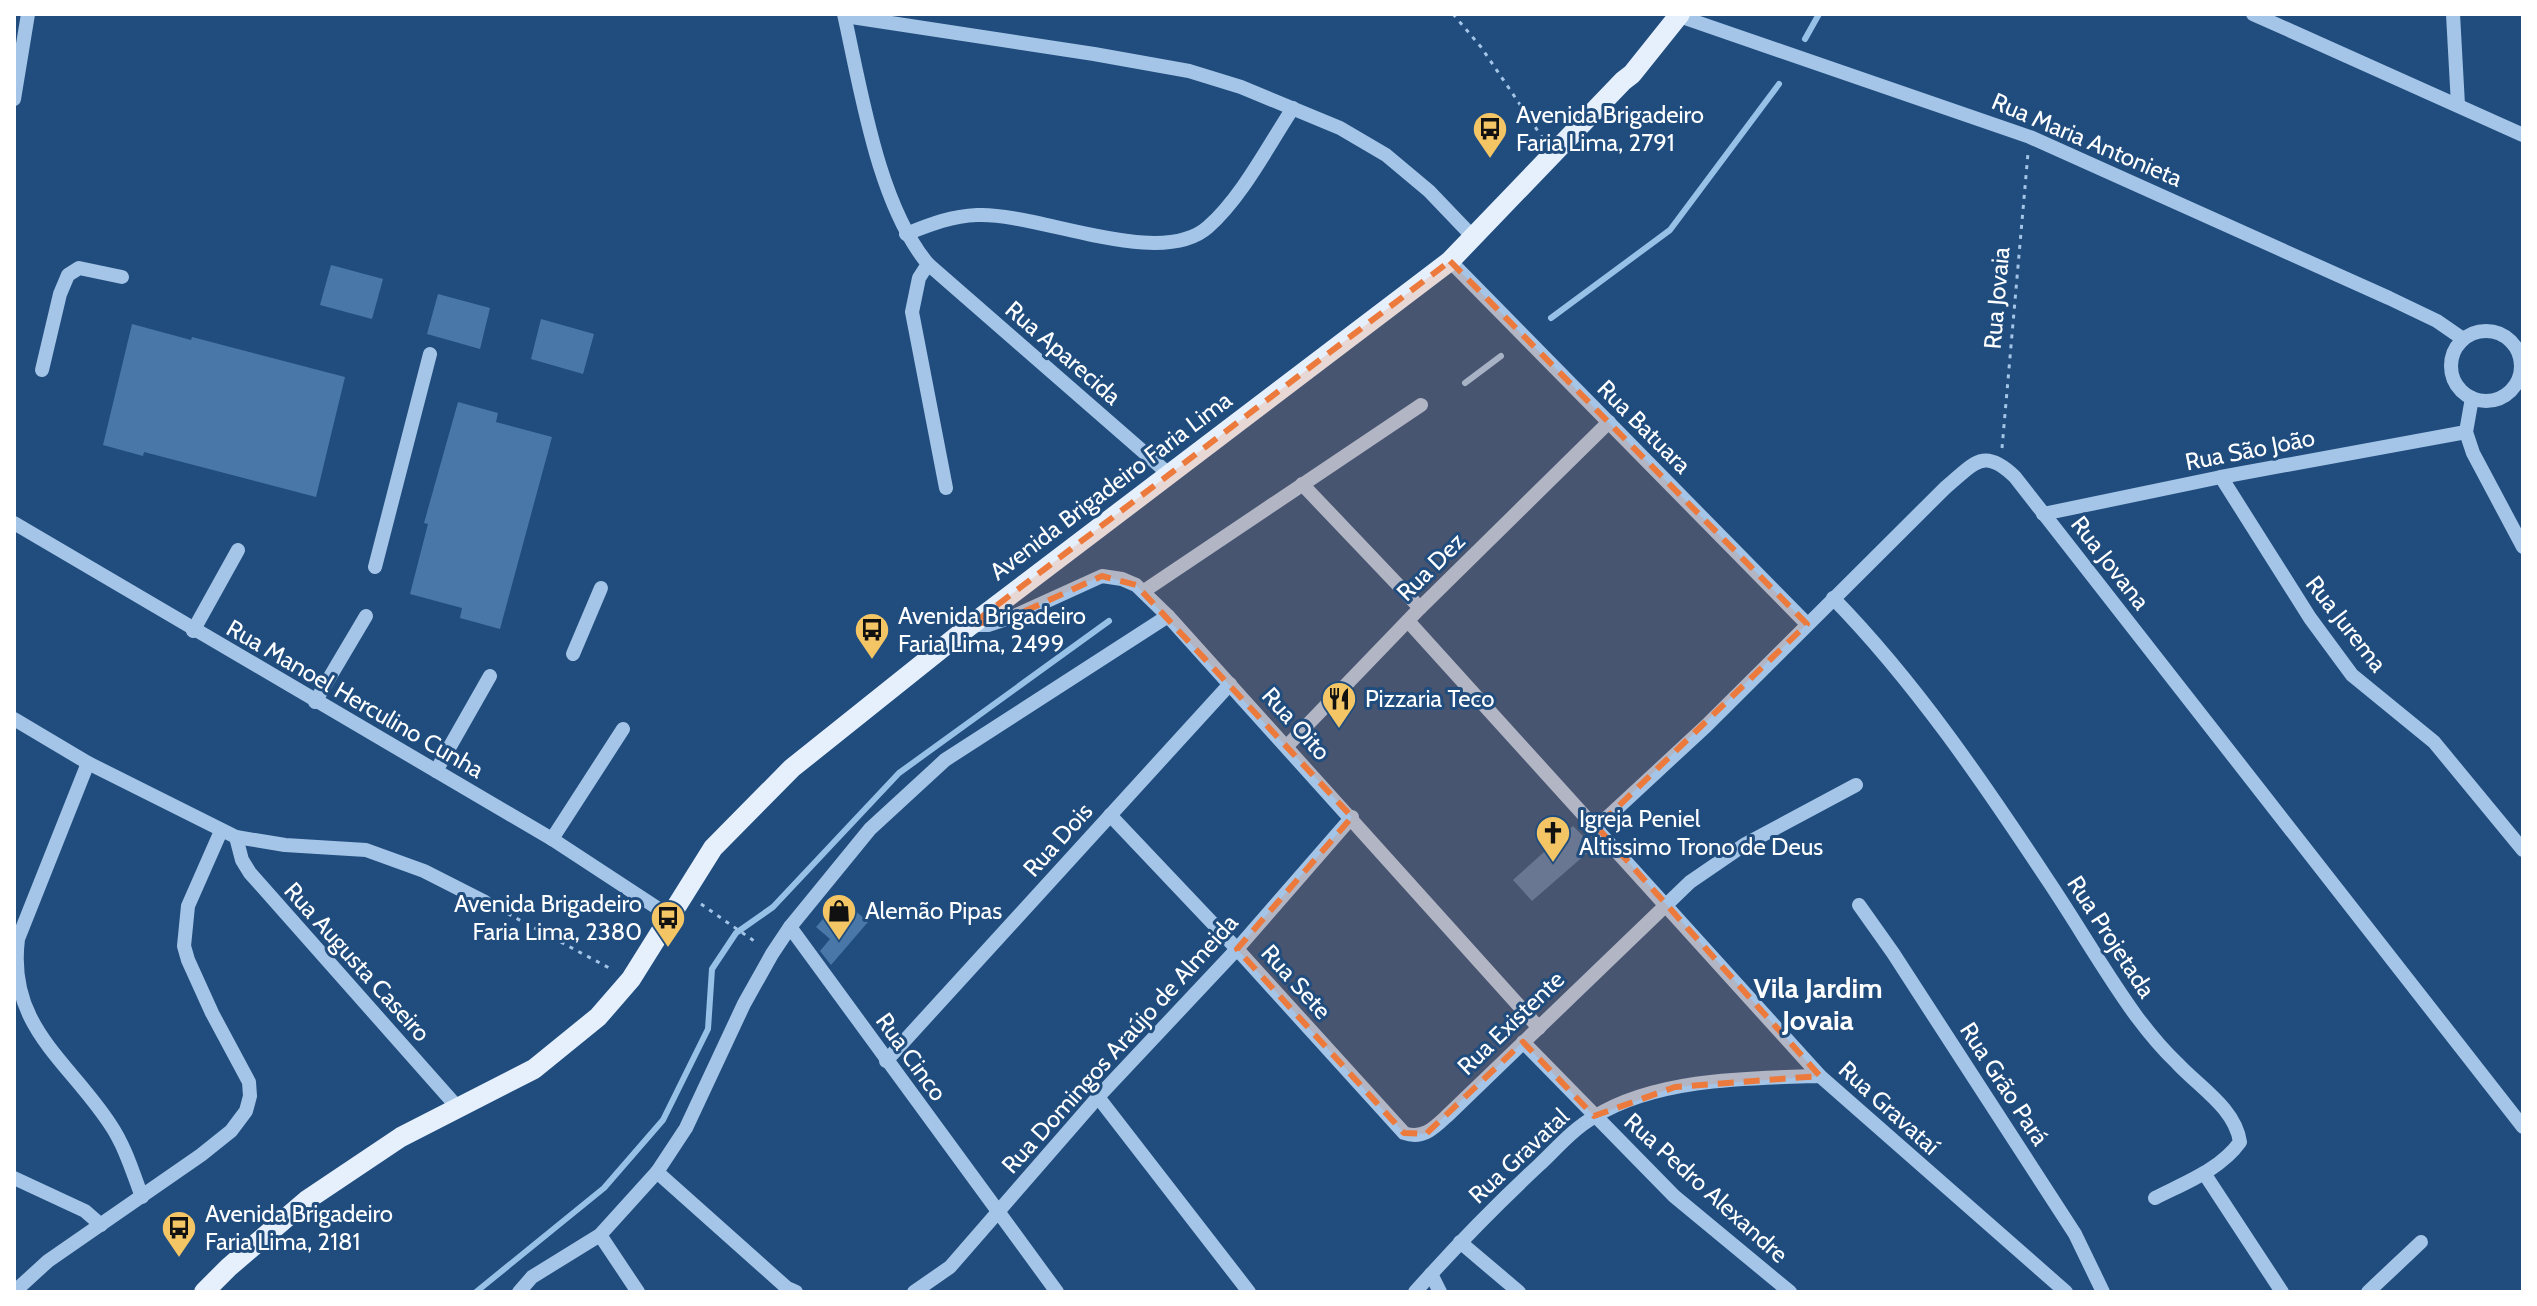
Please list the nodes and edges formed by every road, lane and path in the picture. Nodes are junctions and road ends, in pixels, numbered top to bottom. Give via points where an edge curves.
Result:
1 (28, 14) edge
2 (1453, 14) edge
3 (2253, 14) edge
4 (2453, 14) edge
5 (844, 15) edge
6 (1679, 15) edge
7 (14, 99) edge
8 (2458, 105) junction
9 (1293, 108) junction
10 (2523, 135) edge
11 (2030, 137) junction
12 (1554, 154) junction
13 (906, 234) junction
14 (1474, 238) junction
15 (1450, 261) junction
16 (928, 264) junction
17 (122, 277) dead end
18 (2463, 339) junction
19 (2519, 345) edge
20 (430, 354) dead end
21 (42, 370) dead end
22 (2517, 394) edge
23 (2472, 398) junction
24 (1421, 405) dead end
25 (1609, 422) junction
26 (2466, 432) junction
27 (2000, 463) junction
28 (1170, 475) junction
29 (2221, 477) junction
30 (1302, 484) junction
31 (946, 488) dead end
32 (2043, 514) junction
33 (14, 523) edge
34 (2523, 547) edge
35 (238, 550) dead end
36 (375, 567) dead end
37 (601, 588) dead end
38 (1144, 591) junction
39 (1833, 598) junction
40 (1420, 608) junction
41 (366, 616) dead end
42 (1168, 616) junction
43 (1408, 621) junction
44 (1807, 624) junction
45 (971, 625) junction
46 (193, 631) junction
47 (573, 654) dead end
48 (490, 676) dead end
49 (1230, 684) junction
50 (315, 702) junction
51 (14, 719) edge
52 (623, 729) dead end
53 (1287, 746) junction
54 (88, 763) junction
55 (436, 771) junction
56 (1856, 785) dead end
57 (1110, 815) junction
58 (1352, 817) junction
59 (1597, 827) junction
60 (221, 831) junction
61 (236, 837) junction
62 (552, 839) junction
63 (2523, 850) edge
64 (685, 892) junction
65 (485, 902) joint
66 (1665, 903) junction
67 (1859, 905) dead end
68 (671, 917) junction
69 (790, 927) junction
70 (760, 945) dead end
71 (1237, 949) junction
72 (631, 979) junction
73 (1539, 1028) junction
74 (1523, 1042) junction
75 (886, 1061) junction
76 (1820, 1076) junction
77 (1098, 1097) junction
78 (459, 1109) junction
79 (1381, 1109) joint
80 (1594, 1116) junction
81 (2523, 1127) edge
82 (657, 1172) junction
83 (2204, 1173) junction
84 (14, 1178) edge
85 (142, 1197) junction
86 (2155, 1198) dead end
87 (997, 1212) junction
88 (101, 1225) junction
89 (600, 1235) junction
90 (1460, 1242) junction
91 (2421, 1242) dead end
92 (1431, 1274) junction
93 (788, 1291) edge
94 (14, 1292) edge
95 (204, 1292) edge
96 (519, 1292) edge
97 (638, 1292) edge
98 (914, 1292) edge
99 (1057, 1292) edge
100 (1249, 1292) edge
101 (1415, 1292) edge
102 (1440, 1292) edge
103 (1519, 1292) edge
104 (1790, 1292) edge
105 (2066, 1292) edge
106 (2103, 1292) edge
107 (2282, 1292) edge
108 (2368, 1292) edge

1 - 7 street
2 - 12 path
3 - 8 street
4 - 8 street
5 - 9 street via 1189,71
5 - 13 street, Rua Aparecida via 882,170
6 - 11 street, Rua Maria Antonieta
6 - 12 main road, Avenida Brigadeiro Faria Lima via 1632,74
8 - 10 street
9 - 13 street via 1227,206 1188,240 1164,244 1110,238 978,215 935,222
9 - 14 street via 1386,155
11 - 18 street, Rua Maria Antonieta via 2389,298
11 - 27 path, Rua Jovaia
12 - 14 main road, Avenida Brigadeiro Faria Lima
13 - 16 street, Rua Aparecida
14 - 15 main road, Avenida Brigadeiro Faria Lima
15 - 25 street, Rua Batuara
15 - 28 main road, Avenida Brigadeiro Faria Lima
16 - 28 street, Rua Aparecida
16 - 31 street via 919,278 912,312
17 - 21 street via 79,268 68,275
18 - 19 street via 2491,332
18 - 23 street via 2451,366 2457,385
19 - 22 street
20 - 36 street
22 - 23 street
23 - 26 street
24 - 30 street
25 - 40 street, Rua Dez
25 - 44 street, Rua Batuara
26 - 29 street, Rua São João
26 - 34 street
27 - 32 street, Rua Jovana
27 - 39 street via 1987,459 1973,465
28 - 45 main road, Avenida Brigadeiro Faria Lima
29 - 32 street, Rua São João
29 - 63 street, Rua Jurema via 2352,675 2434,742
30 - 38 street
30 - 40 street
32 - 81 street, Rua Jovana
33 - 46 street, Rua Manoel Herculino Cunha
35 - 46 street
37 - 47 street
38 - 42 street, Rua Oito
38 - 45 street, Rua Oito via 1102,576 1012,617
39 - 44 street
39 - 83 street, Rua Projetada via 1881,649 1948,738 2150,1034 2230,1117 2240,1142
40 - 43 street, Rua Dez
41 - 50 street
42 - 49 street, Rua Oito
42 - 69 street via 945,760 870,829
43 - 53 street, Rua Dez
43 - 59 street, Rua Gravataí
44 - 59 street
45 - 64 main road, Avenida Brigadeiro Faria Lima via 792,768 713,848
46 - 50 street, Rua Manoel Herculino Cunha
48 - 55 street
49 - 53 street, Rua Oito
49 - 57 street, Rua Dois
50 - 55 street, Rua Manoel Herculino Cunha
51 - 54 street
52 - 62 street
53 - 58 street, Rua Oito
54 - 60 street
54 - 85 street via 18,939 15,959 19,991 31,1021 111,1125
55 - 62 street, Rua Manoel Herculino Cunha
56 - 66 street, Rua Existente via 1715,862
57 - 71 street, Rua Sete
57 - 75 street, Rua Dois
58 - 71 street, Rua Domingos Araújo de Almeida
58 - 73 street, Rua Oito
59 - 66 street, Rua Gravataí
60 - 61 street
60 - 85 street via 188,906 184,946 249,1082 250,1096 231,1131
61 - 65 street via 366,850
61 - 78 street, Rua Augusta Caseiro via 250,873
62 - 68 street, Rua Manoel Herculino Cunha
64 - 68 main road, Avenida Brigadeiro Faria Lima
64 - 70 path
65 - 72 path
66 - 73 street, Rua Existente
66 - 76 street, Rua Gravataí
67 - 106 street, Rua Grão Pará via 2075,1234
68 - 72 main road, Avenida Brigadeiro Faria Lima
69 - 75 street, Rua Cinco
69 - 82 street via 744,1004 686,1128
71 - 77 street, Rua Domingos Araújo de Almeida
71 - 79 street, Rua Sete
72 - 78 main road, Avenida Brigadeiro Faria Lima via 598,1017 534,1069
73 - 74 street, Rua Existente
74 - 79 street, Rua Existente via 1426,1134 1404,1133
74 - 80 street
75 - 87 street, Rua Cinco
76 - 80 street, Rua Gravatal via 1675,1087
76 - 105 street, Rua Gravataí
77 - 87 street, Rua Domingos Araújo de Almeida
77 - 100 street
78 - 95 main road, Avenida Brigadeiro Faria Lima via 401,1137 307,1200
80 - 90 street, Rua Gravatal
80 - 104 street, Rua Pedro Alexandre via 1674,1196
82 - 89 street
82 - 93 street
83 - 86 street
83 - 107 street
84 - 88 street via 85,1211
85 - 88 street
87 - 98 street, Rua Domingos Araújo de Almeida via 950,1267
87 - 99 street, Rua Cinco
88 - 94 street
89 - 96 street via 532,1277
89 - 97 street
90 - 92 street, Rua Gravatal
90 - 103 street
91 - 108 street
92 - 101 street, Rua Gravatal
92 - 102 street

